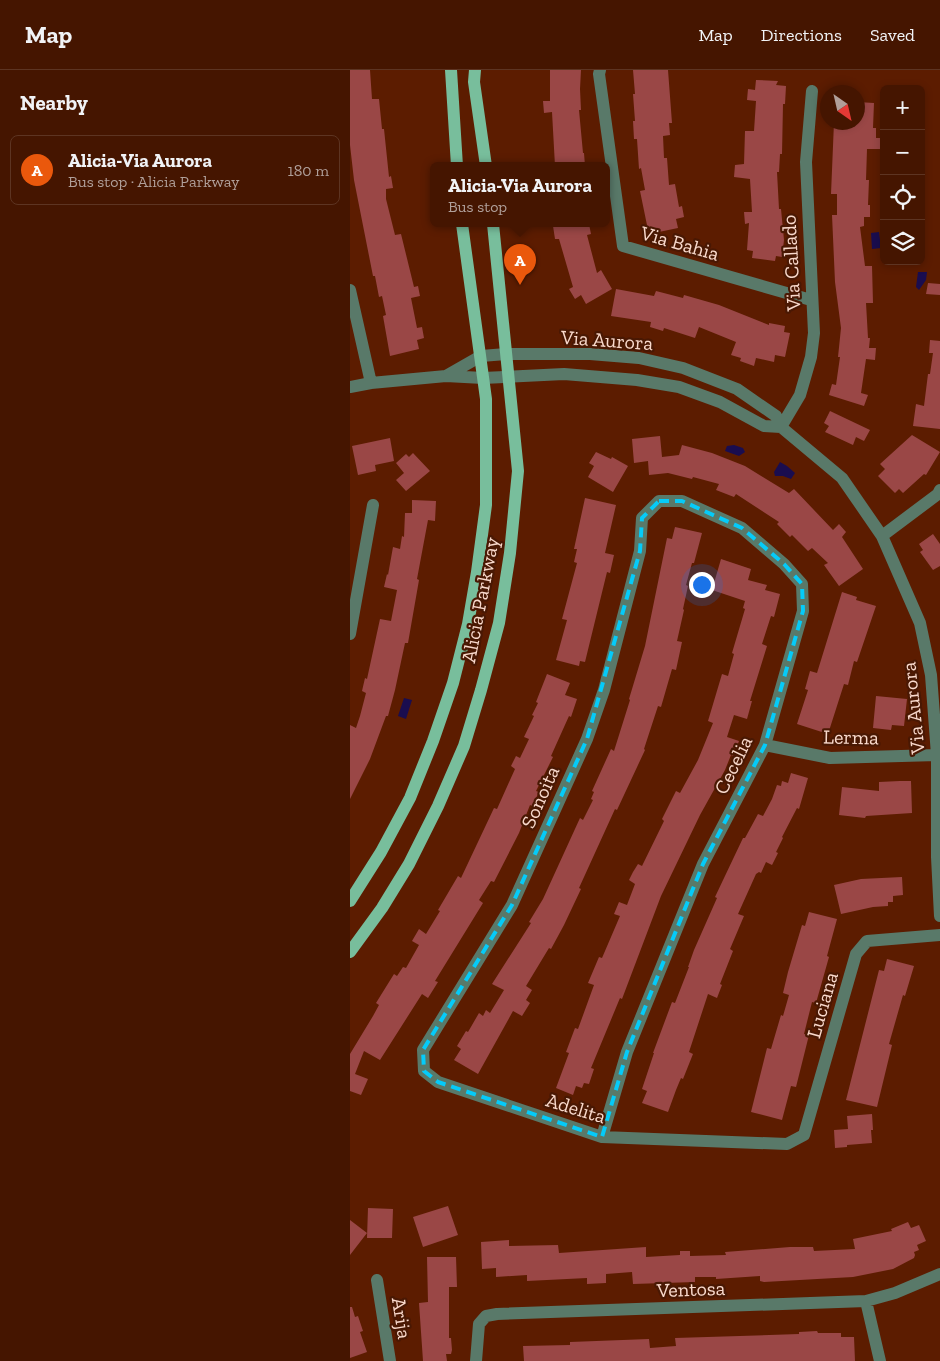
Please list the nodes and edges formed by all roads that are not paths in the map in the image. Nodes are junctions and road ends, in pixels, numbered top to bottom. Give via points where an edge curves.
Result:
1 (451, 70) edge
2 (475, 70) edge
3 (600, 70) edge
4 (812, 91) dead end
5 (457, 162) edge
6 (485, 162) edge
7 (462, 227) edge
8 (493, 227) edge
9 (350, 290) edge
10 (811, 300) junction
11 (506, 354) junction
12 (481, 356) junction
13 (446, 376) junction
14 (483, 378) junction
15 (510, 378) junction
16 (370, 383) junction
17 (350, 387) edge
18 (781, 427) junction
19 (940, 490) edge
20 (373, 505) dead end
21 (642, 518) joint
22 (882, 536) junction
23 (350, 634) edge
24 (936, 674) edge
25 (765, 745) junction
26 (937, 755) junction
27 (938, 856) edge
28 (350, 900) edge
29 (940, 916) edge
30 (940, 935) edge
31 (350, 952) edge
32 (424, 1070) joint
33 (602, 1137) junction
34 (787, 1144) joint
35 (940, 1274) edge
36 (377, 1280) dead end
37 (866, 1301) junction
38 (390, 1361) edge
39 (476, 1361) edge
40 (880, 1361) edge

1 - 5 main road
2 - 6 main road
3 - 10 street, Via Bahia via 623,246
4 - 10 street, Via Callado via 806,162
7 - 12 main road, Alicia Parkway
8 - 11 main road, Alicia Parkway
9 - 16 street
10 - 18 street, Via Callado via 814,334 811,356 800,395
11 - 12 street, Via Aurora
11 - 15 main road, Alicia Parkway
11 - 18 street, Via Aurora via 590,354 639,358 683,368 737,390 776,416
12 - 13 street, Via Aurora
12 - 14 main road, Alicia Parkway
13 - 14 street, Via Aurora
13 - 16 street, Via Aurora
14 - 15 street, Via Aurora
14 - 28 main road, Alicia Parkway via 486,399 486,505 468,624 453,683 410,798
15 - 18 street, Via Aurora via 564,374 646,381 720,402 764,426
15 - 31 main road, Alicia Parkway via 518,471 499,623 481,690 464,746 422,839 382,908
16 - 17 street, Via Aurora
18 - 22 street, Via Aurora via 842,478
19 - 22 street
20 - 23 street
21 - 25 street, Cecelia via 659,501 682,501 742,528 802,584 803,611
21 - 32 street, Sonoita via 640,551 604,690 587,739 512,905 423,1050
22 - 24 street, Via Aurora via 920,623
24 - 26 street, Via Aurora
25 - 26 street, Lerma via 830,758
25 - 33 street, Cecelia via 703,864 627,1052
26 - 27 street, Via Aurora
27 - 29 street, Via Aurora
30 - 34 street, Luciana via 867,941 856,954 804,1135
32 - 33 street, Adelita via 438,1082
33 - 34 street, Adelita
35 - 37 street, Ventosa
36 - 38 street, Arija
37 - 39 street, Ventosa via 497,1314 486,1316 478,1324
37 - 40 street

